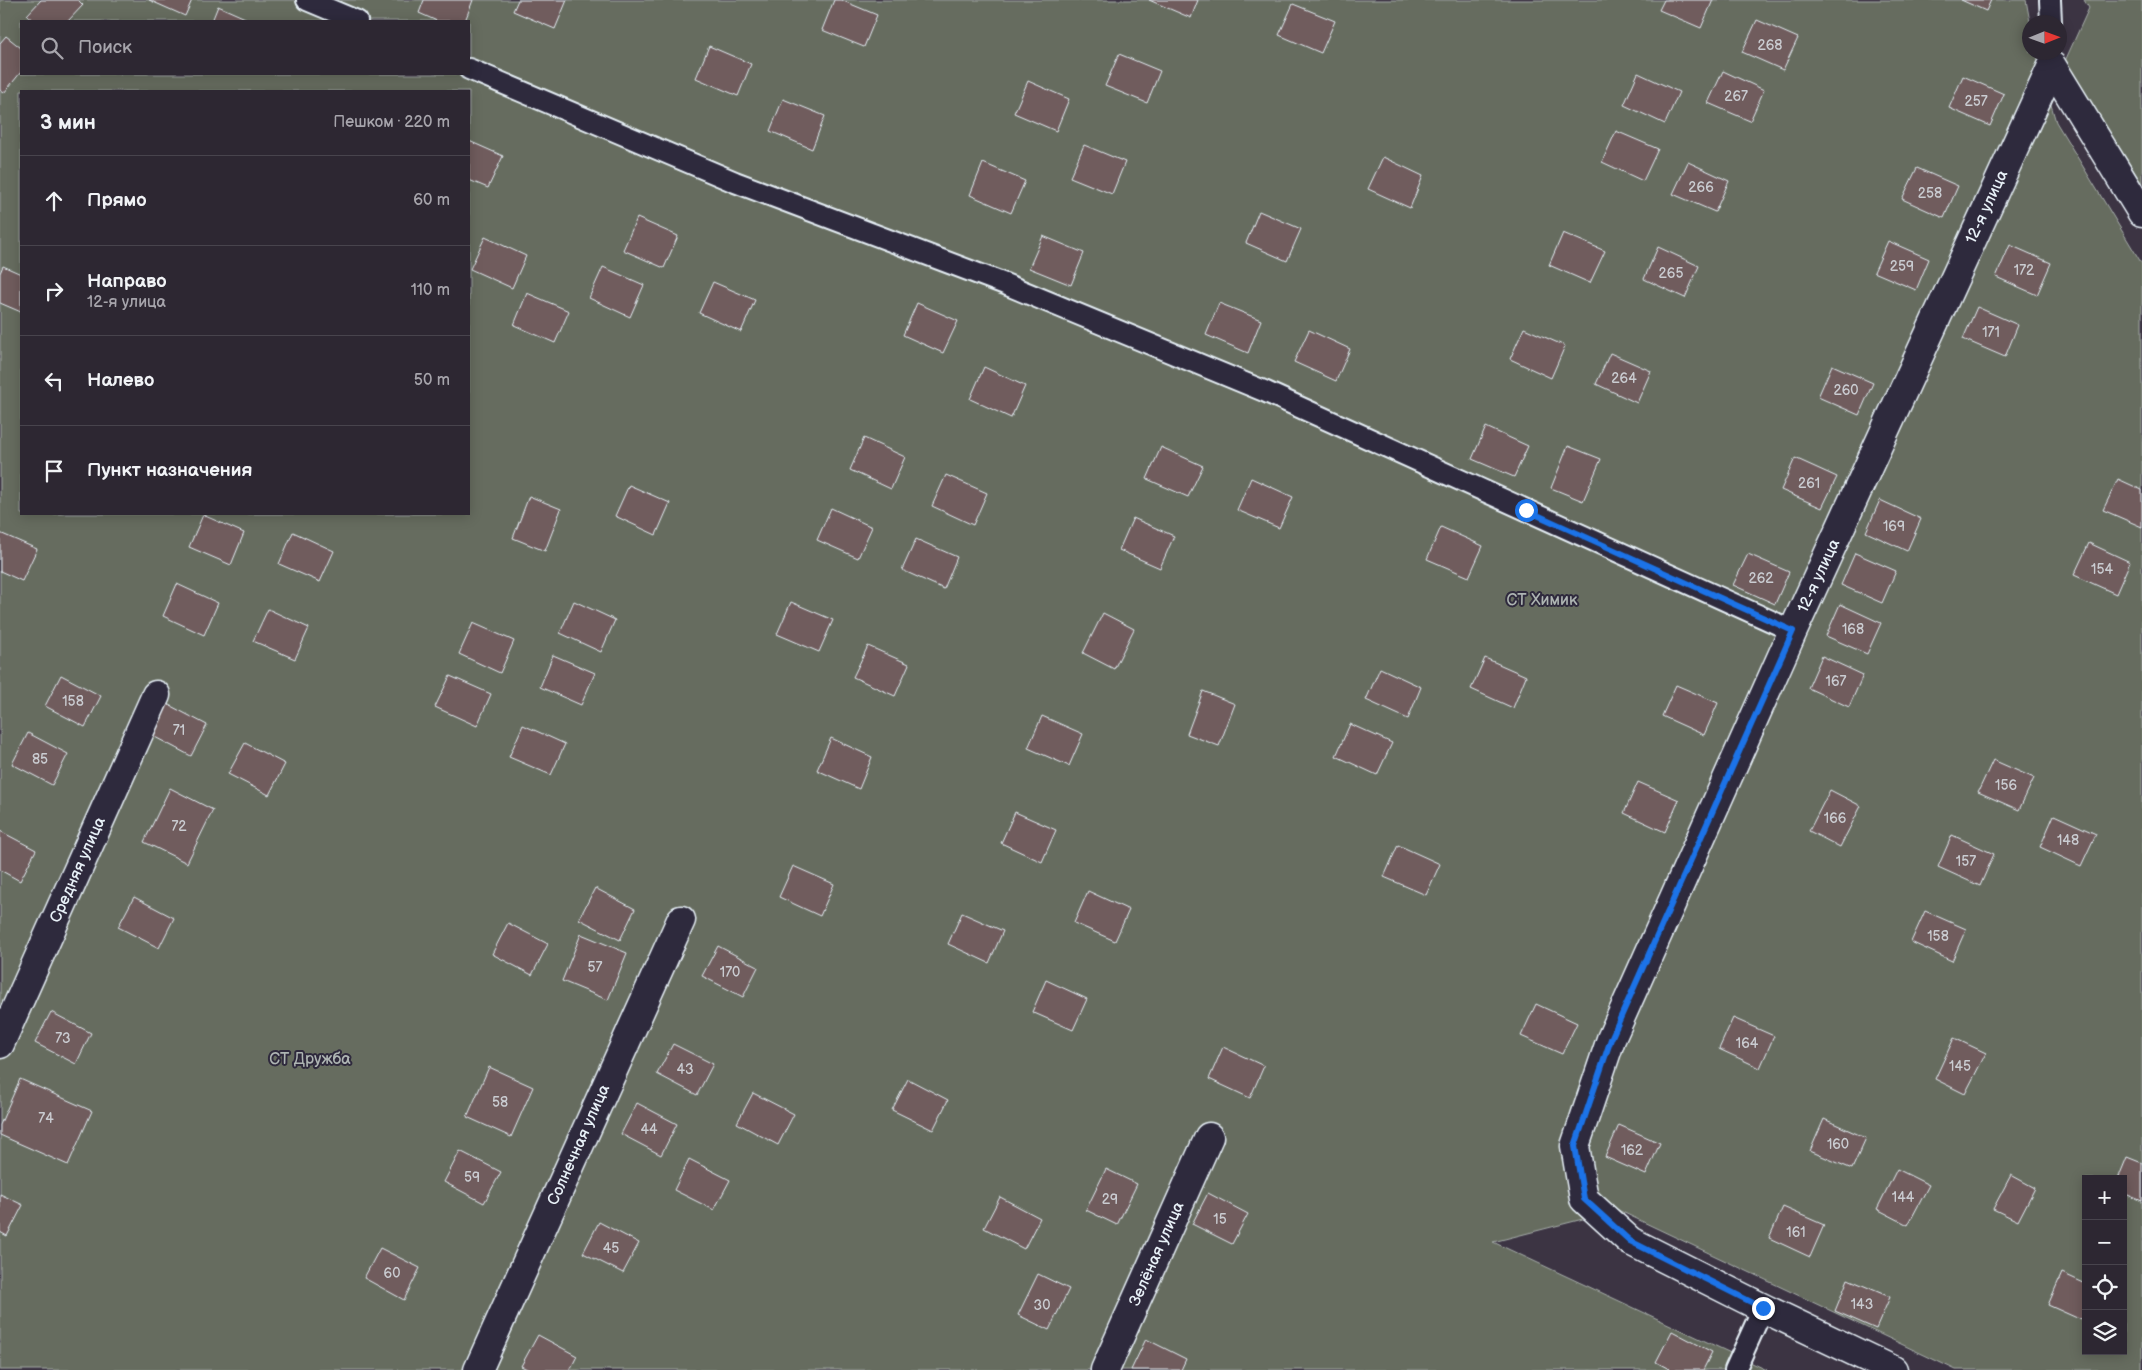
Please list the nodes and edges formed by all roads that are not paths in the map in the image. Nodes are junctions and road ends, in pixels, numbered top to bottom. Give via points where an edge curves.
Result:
1 (308, 0) edge
2 (2050, 0) edge
3 (2051, 15) edge
4 (356, 20) edge
5 (2051, 60) edge
6 (2052, 60) edge
7 (470, 68) edge
8 (2142, 213) edge
9 (1793, 631) junction
10 (156, 695) dead end
11 (680, 920) dead end
12 (0, 1044) edge
13 (1208, 1137) dead end
14 (1763, 1308) junction
15 (478, 1370) edge
16 (1105, 1370) edge
17 (1735, 1370) edge
18 (1893, 1370) edge

1 - 4 lane
2 - 3 lane
5 - 9 street, 12-я улица
6 - 8 street
7 - 9 lane via 735,182 1005,284 1264,391
9 - 14 street, 12-я улица via 1611,1039 1575,1146 1584,1199 1630,1241
10 - 12 street, Средняя улица
11 - 15 street, Солнечная улица
13 - 16 street, Зелёная улица
14 - 17 lane
14 - 18 street

